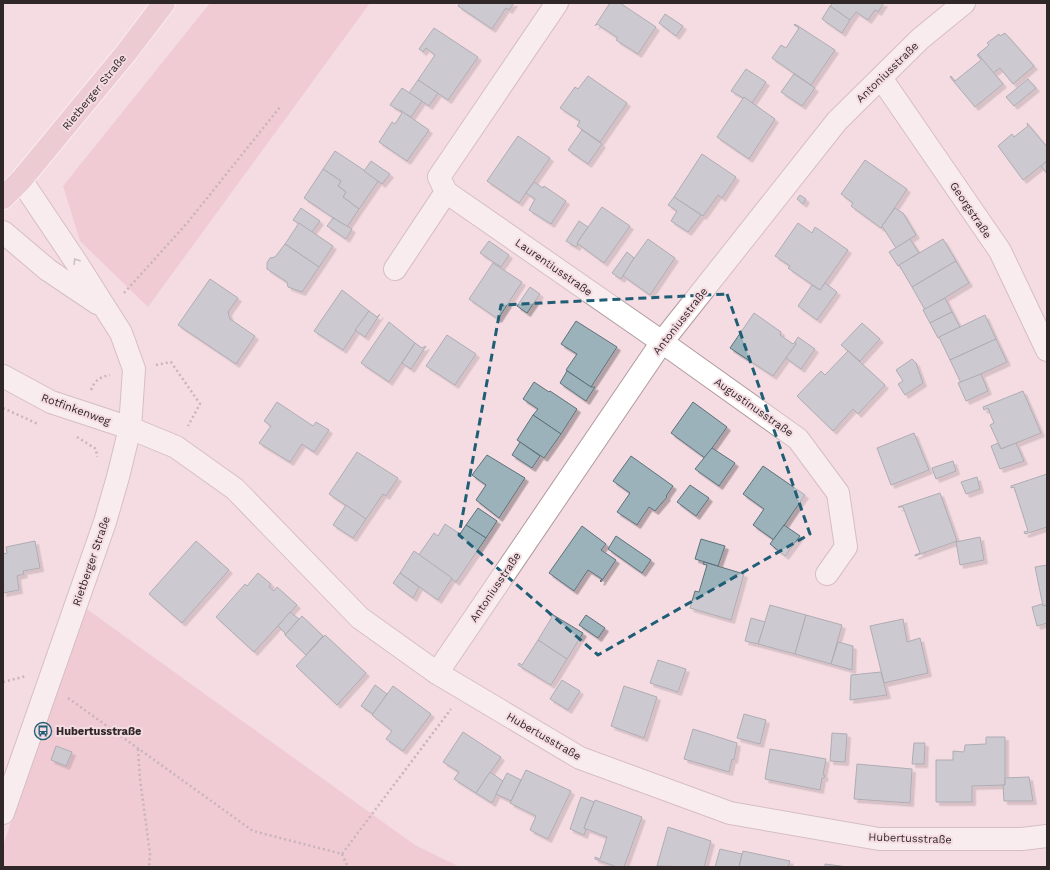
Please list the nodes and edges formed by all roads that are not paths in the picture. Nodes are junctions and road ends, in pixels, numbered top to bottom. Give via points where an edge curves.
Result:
1 (164, 3) edge
2 (557, 3) edge
3 (964, 3) edge
4 (881, 78) junction
5 (21, 180) junction
6 (446, 192) junction
7 (3, 198) edge
8 (3, 232) edge
9 (395, 269) dead end
10 (104, 309) junction
11 (662, 342) junction
12 (1047, 350) edge
13 (3, 376) edge
14 (130, 428) junction
15 (827, 574) dead end
16 (437, 673) junction
17 (3, 813) edge
18 (1047, 836) edge

1 - 5 main road, Rietberger Straße
2 - 6 street via 440,177
3 - 4 street, Antoniusstraße via 920,39
4 - 11 street, Antoniusstraße via 837,121
4 - 12 street, Georgstraße via 1000,251
5 - 7 main road, Rietberger Straße
10 -> 5 street, Rietberger Straße
6 - 9 street
6 - 11 street, Laurentiusstraße
8 - 10 street, Rietberger Straße via 48,270
10 - 14 street, Rietberger Straße via 120,334 134,369
11 - 15 street, Augustinusstraße via 798,438 838,494 846,547
11 - 16 street, Antoniusstraße
13 - 14 street, Rotfinkenweg via 51,402
14 - 16 street, Hubertusstraße via 176,447 235,489 360,618
14 - 17 street, Rietberger Straße via 109,508
16 - 18 street, Hubertusstraße via 580,758 730,813 879,840 1022,839

